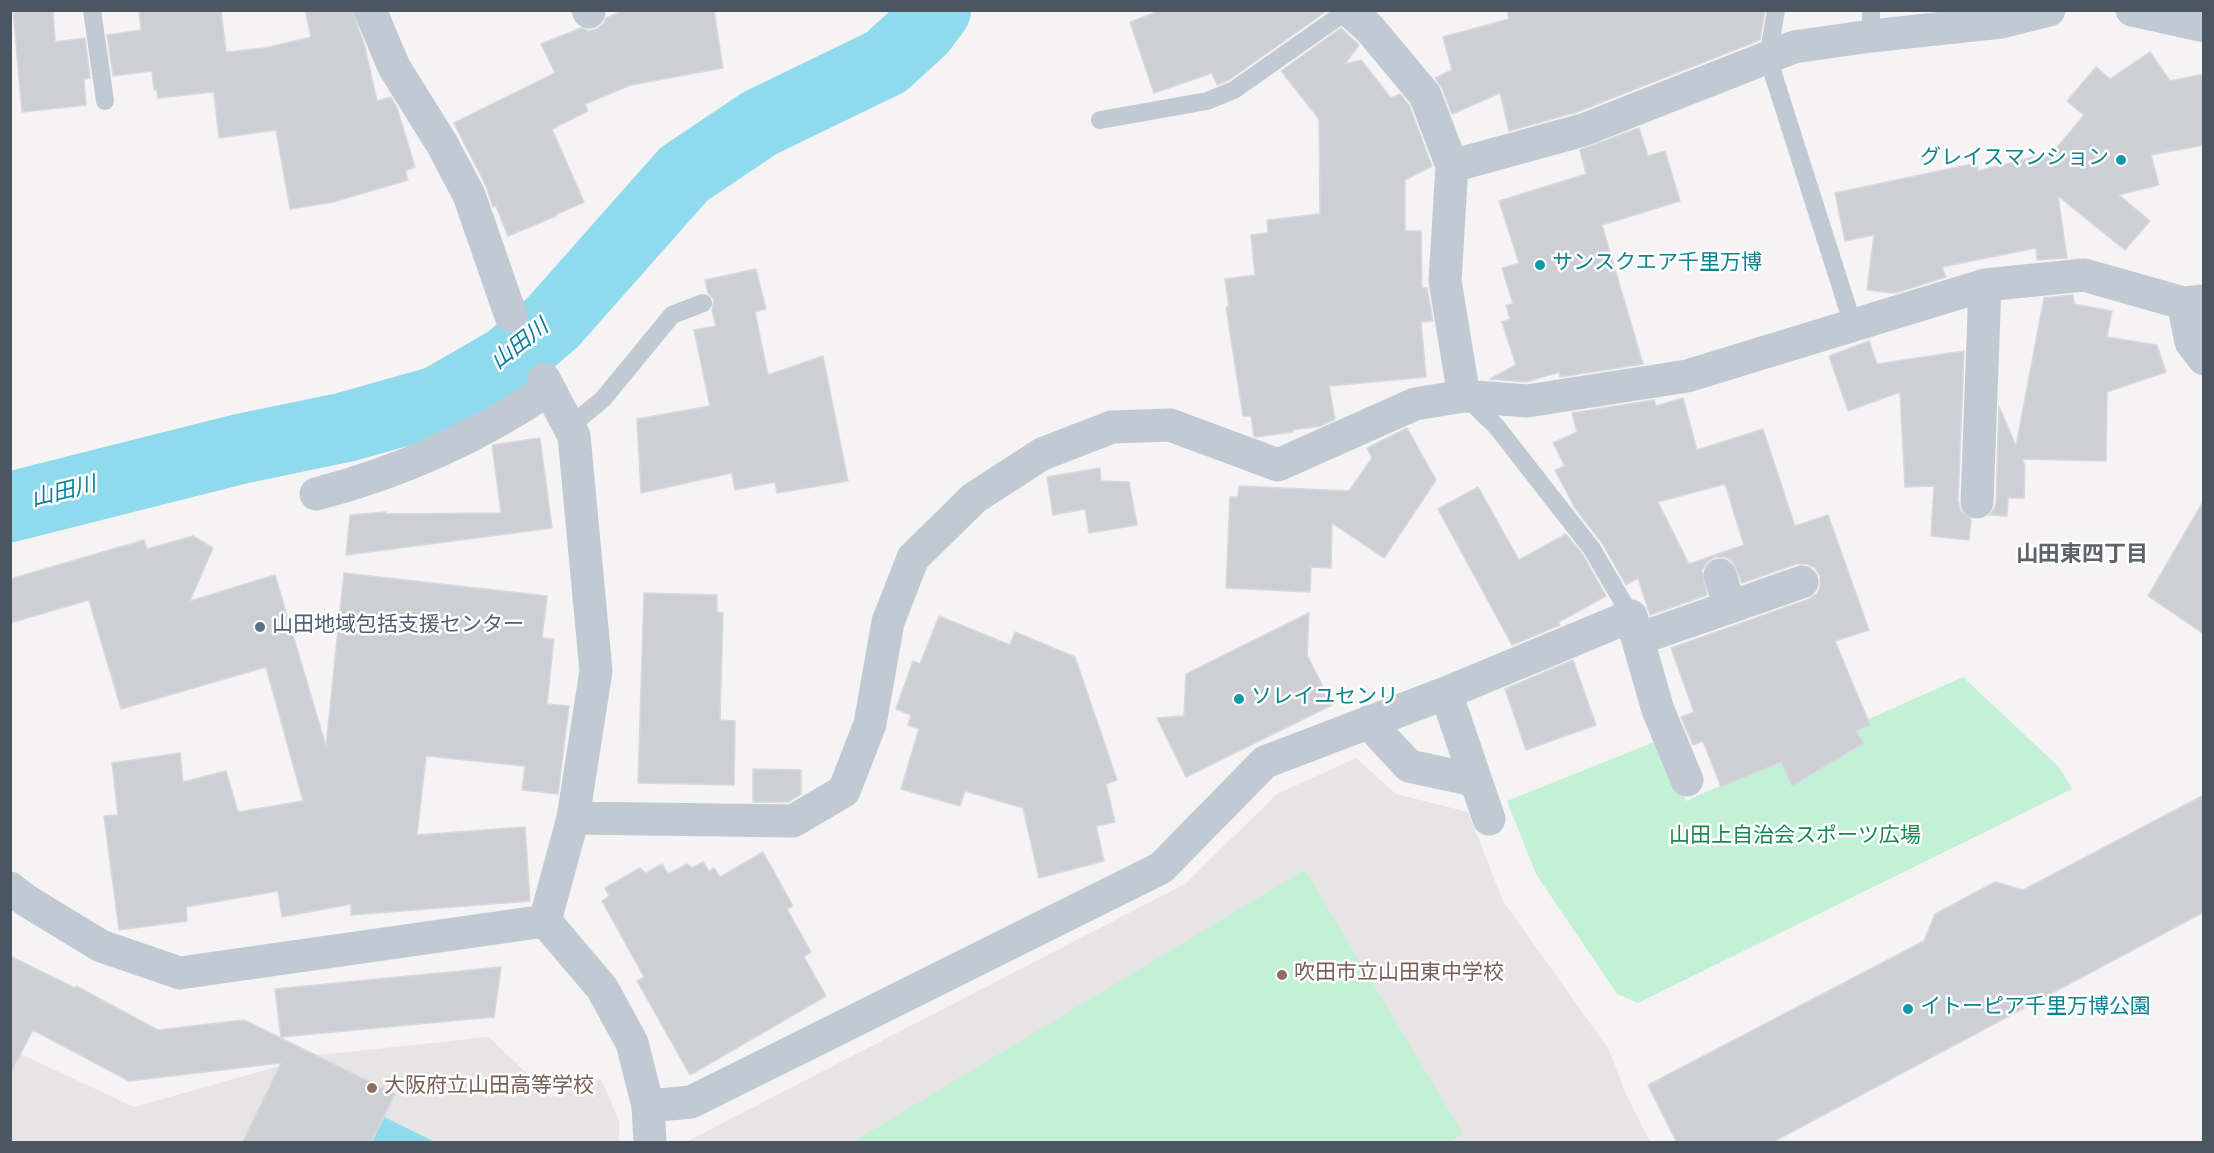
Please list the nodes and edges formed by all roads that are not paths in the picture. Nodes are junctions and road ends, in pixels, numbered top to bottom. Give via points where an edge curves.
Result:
1 (93, 10) edge
2 (370, 10) edge
3 (1349, 10) edge
4 (1776, 10) edge
5 (2049, 10) edge
6 (2132, 10) edge
7 (1871, 23) edge
8 (2204, 26) edge
9 (1768, 58) junction
10 (105, 101) dead end
11 (1100, 120) dead end
12 (1452, 166) junction
13 (1985, 285) junction
14 (2193, 302) edge
15 (703, 303) dead end
16 (511, 316) dead end
17 (1853, 325) junction
18 (2204, 359) edge
19 (1464, 396) junction
20 (569, 426) junction
21 (316, 494) dead end
22 (1977, 502) dead end
23 (1720, 575) dead end
24 (1802, 582) dead end
25 (1730, 607) junction
26 (1635, 628) junction
27 (1446, 693) junction
28 (1368, 722) junction
29 (1474, 780) junction
30 (1687, 780) dead end
31 (573, 818) junction
32 (1489, 819) dead end
33 (10, 888) edge
34 (545, 921) junction
35 (648, 1106) junction
36 (650, 1143) edge

1 - 10 lane
2 - 16 street via 394,67 469,195
3 - 11 lane via 1234,90 1207,101
3 - 12 street via 1425,95
4 - 9 lane
5 - 7 street via 2001,22
6 - 8 street
7 - 9 street
9 - 12 street via 1583,130
9 - 17 lane
12 - 19 street via 1445,281
13 - 14 street via 2084,275
13 - 17 street
13 - 22 street
14 - 18 street via 2191,342
15 - 20 lane via 672,315 603,399
17 - 19 street via 1688,376 1527,401
19 - 26 lane via 1496,426 1592,549
19 - 31 street via 1415,404 1278,465 1170,425 1112,427 1042,454 974,498 913,558 888,622 870,724 844,791 793,821
20 - 21 street via 547,384 495,424 438,453 378,477
20 - 31 street via 574,436 596,670
23 - 25 street
24 - 25 street
25 - 26 street
26 - 27 street
26 - 30 street via 1658,710
27 - 28 street
27 - 29 street
28 - 29 street via 1409,766
28 - 35 street via 1265,762 1161,868 691,1102
29 - 32 street
31 - 34 street
33 - 34 street via 101,946 180,973
34 - 35 street via 602,988 632,1043
35 - 36 street

